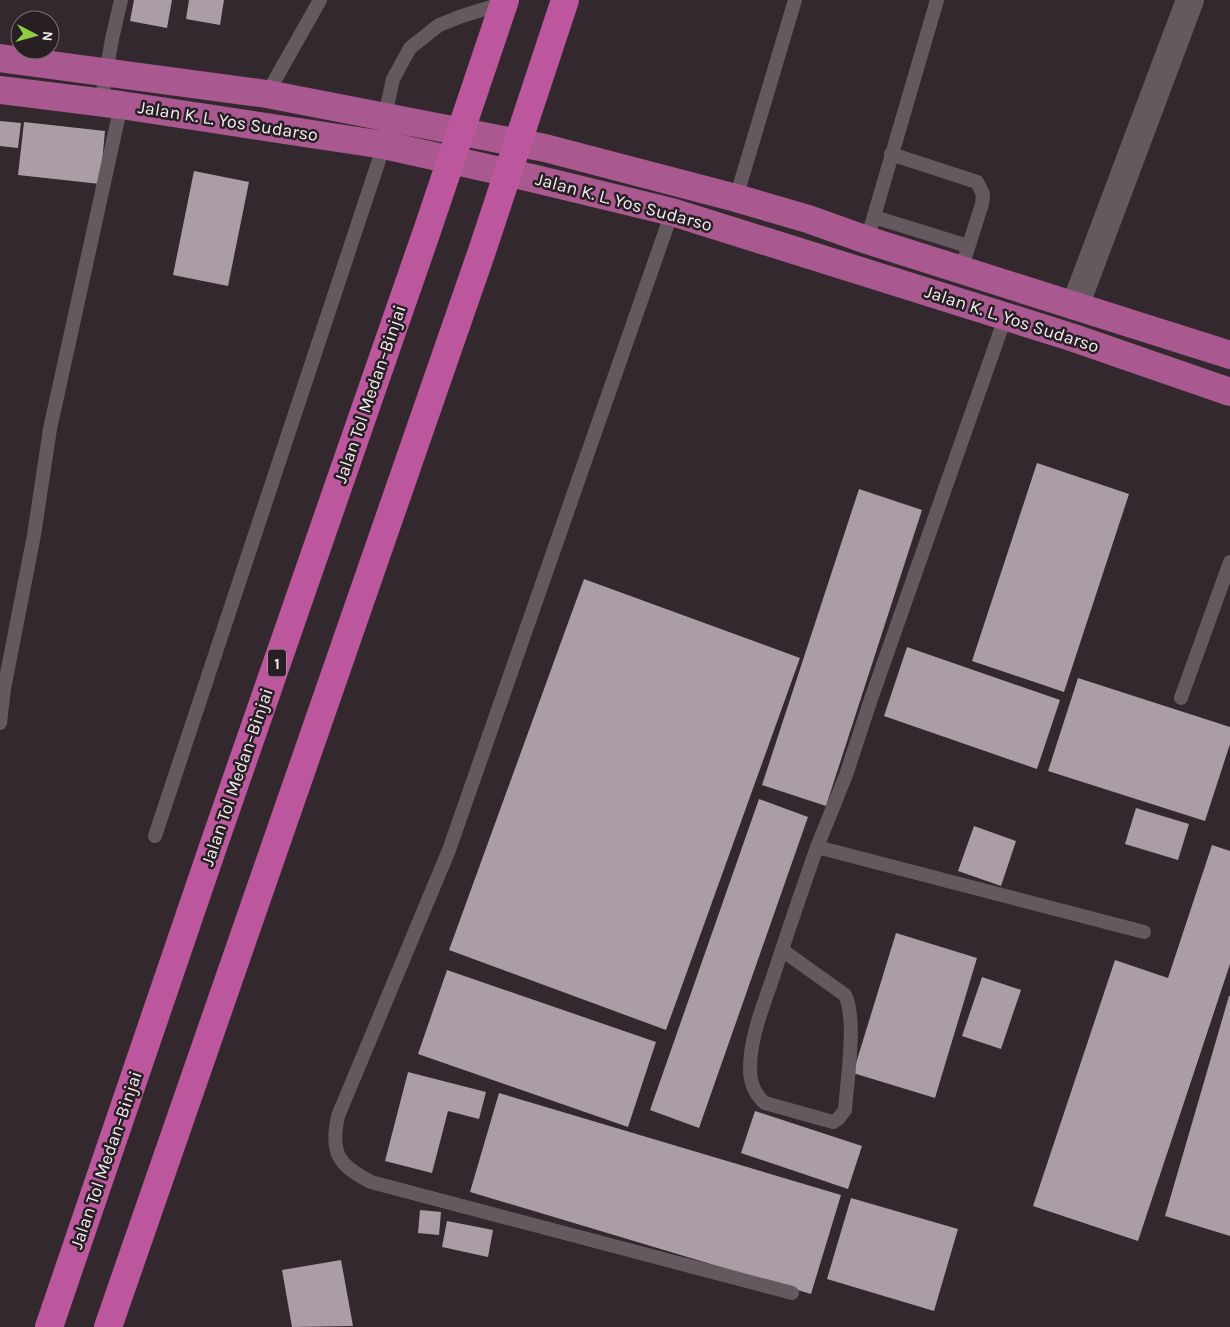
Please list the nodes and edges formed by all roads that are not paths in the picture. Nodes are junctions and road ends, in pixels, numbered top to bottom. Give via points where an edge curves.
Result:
1 (121, 0) edge
2 (320, 0) edge
3 (506, 0) edge
4 (514, 0) edge
5 (565, 0) edge
6 (795, 0) edge
7 (937, 0) edge
8 (1190, 0) edge
9 (0, 58) edge
10 (106, 72) junction
11 (0, 90) edge
12 (267, 94) junction
13 (111, 104) junction
14 (385, 116) junction
15 (384, 145) junction
16 (891, 154) junction
17 (736, 198) junction
18 (672, 212) junction
19 (870, 228) junction
20 (965, 258) junction
21 (1075, 306) junction
22 (1005, 318) junction
23 (1230, 356) edge
24 (1230, 392) edge
25 (1230, 562) edge
26 (1181, 698) dead end
27 (0, 723) edge
28 (155, 836) dead end
29 (817, 847) junction
30 (1144, 932) dead end
31 (782, 950) junction
32 (792, 1294) dead end
33 (49, 1327) edge
34 (108, 1327) edge

1 - 10 lane
2 - 12 lane
3 - 33 highway, Jalan Tol Medan–Binjai / 1
4 - 14 lane via 439,25 410,48 393,79
5 - 34 highway via 479,261
6 - 17 lane
7 - 16 lane
8 - 21 street
9 - 10 highway, Jalan K. L. Yos Sudarso
10 - 12 highway, Jalan K. L. Yos Sudarso
10 - 13 lane
11 - 13 highway, Jalan K. L. Yos Sudarso
12 - 14 highway, Jalan K. L. Yos Sudarso
13 - 15 highway, Jalan K. L. Yos Sudarso
13 - 27 lane via 50,429
14 - 17 highway, Jalan K. L. Yos Sudarso via 545,148
15 - 18 highway, Jalan K. L. Yos Sudarso
15 - 28 lane
16 - 19 lane
16 - 20 lane via 977,182 983,194 982,204
17 - 19 highway, Jalan K. L. Yos Sudarso via 808,220
18 - 22 highway, Jalan K. L. Yos Sudarso
18 - 32 lane via 448,850 338,1116 334,1139 339,1159 354,1174 372,1182
19 - 20 highway, Jalan K. L. Yos Sudarso
20 - 21 highway, Jalan K. L. Yos Sudarso
21 - 23 highway, Jalan K. L. Yos Sudarso
22 - 24 highway, Jalan K. L. Yos Sudarso via 1071,337
22 - 29 lane via 846,775
25 - 26 lane
29 - 30 lane
29 - 31 lane
31 - 31 lane via 753,1038 752,1085 765,1103 833,1122 845,1110 851,1022 849,1002 846,995

